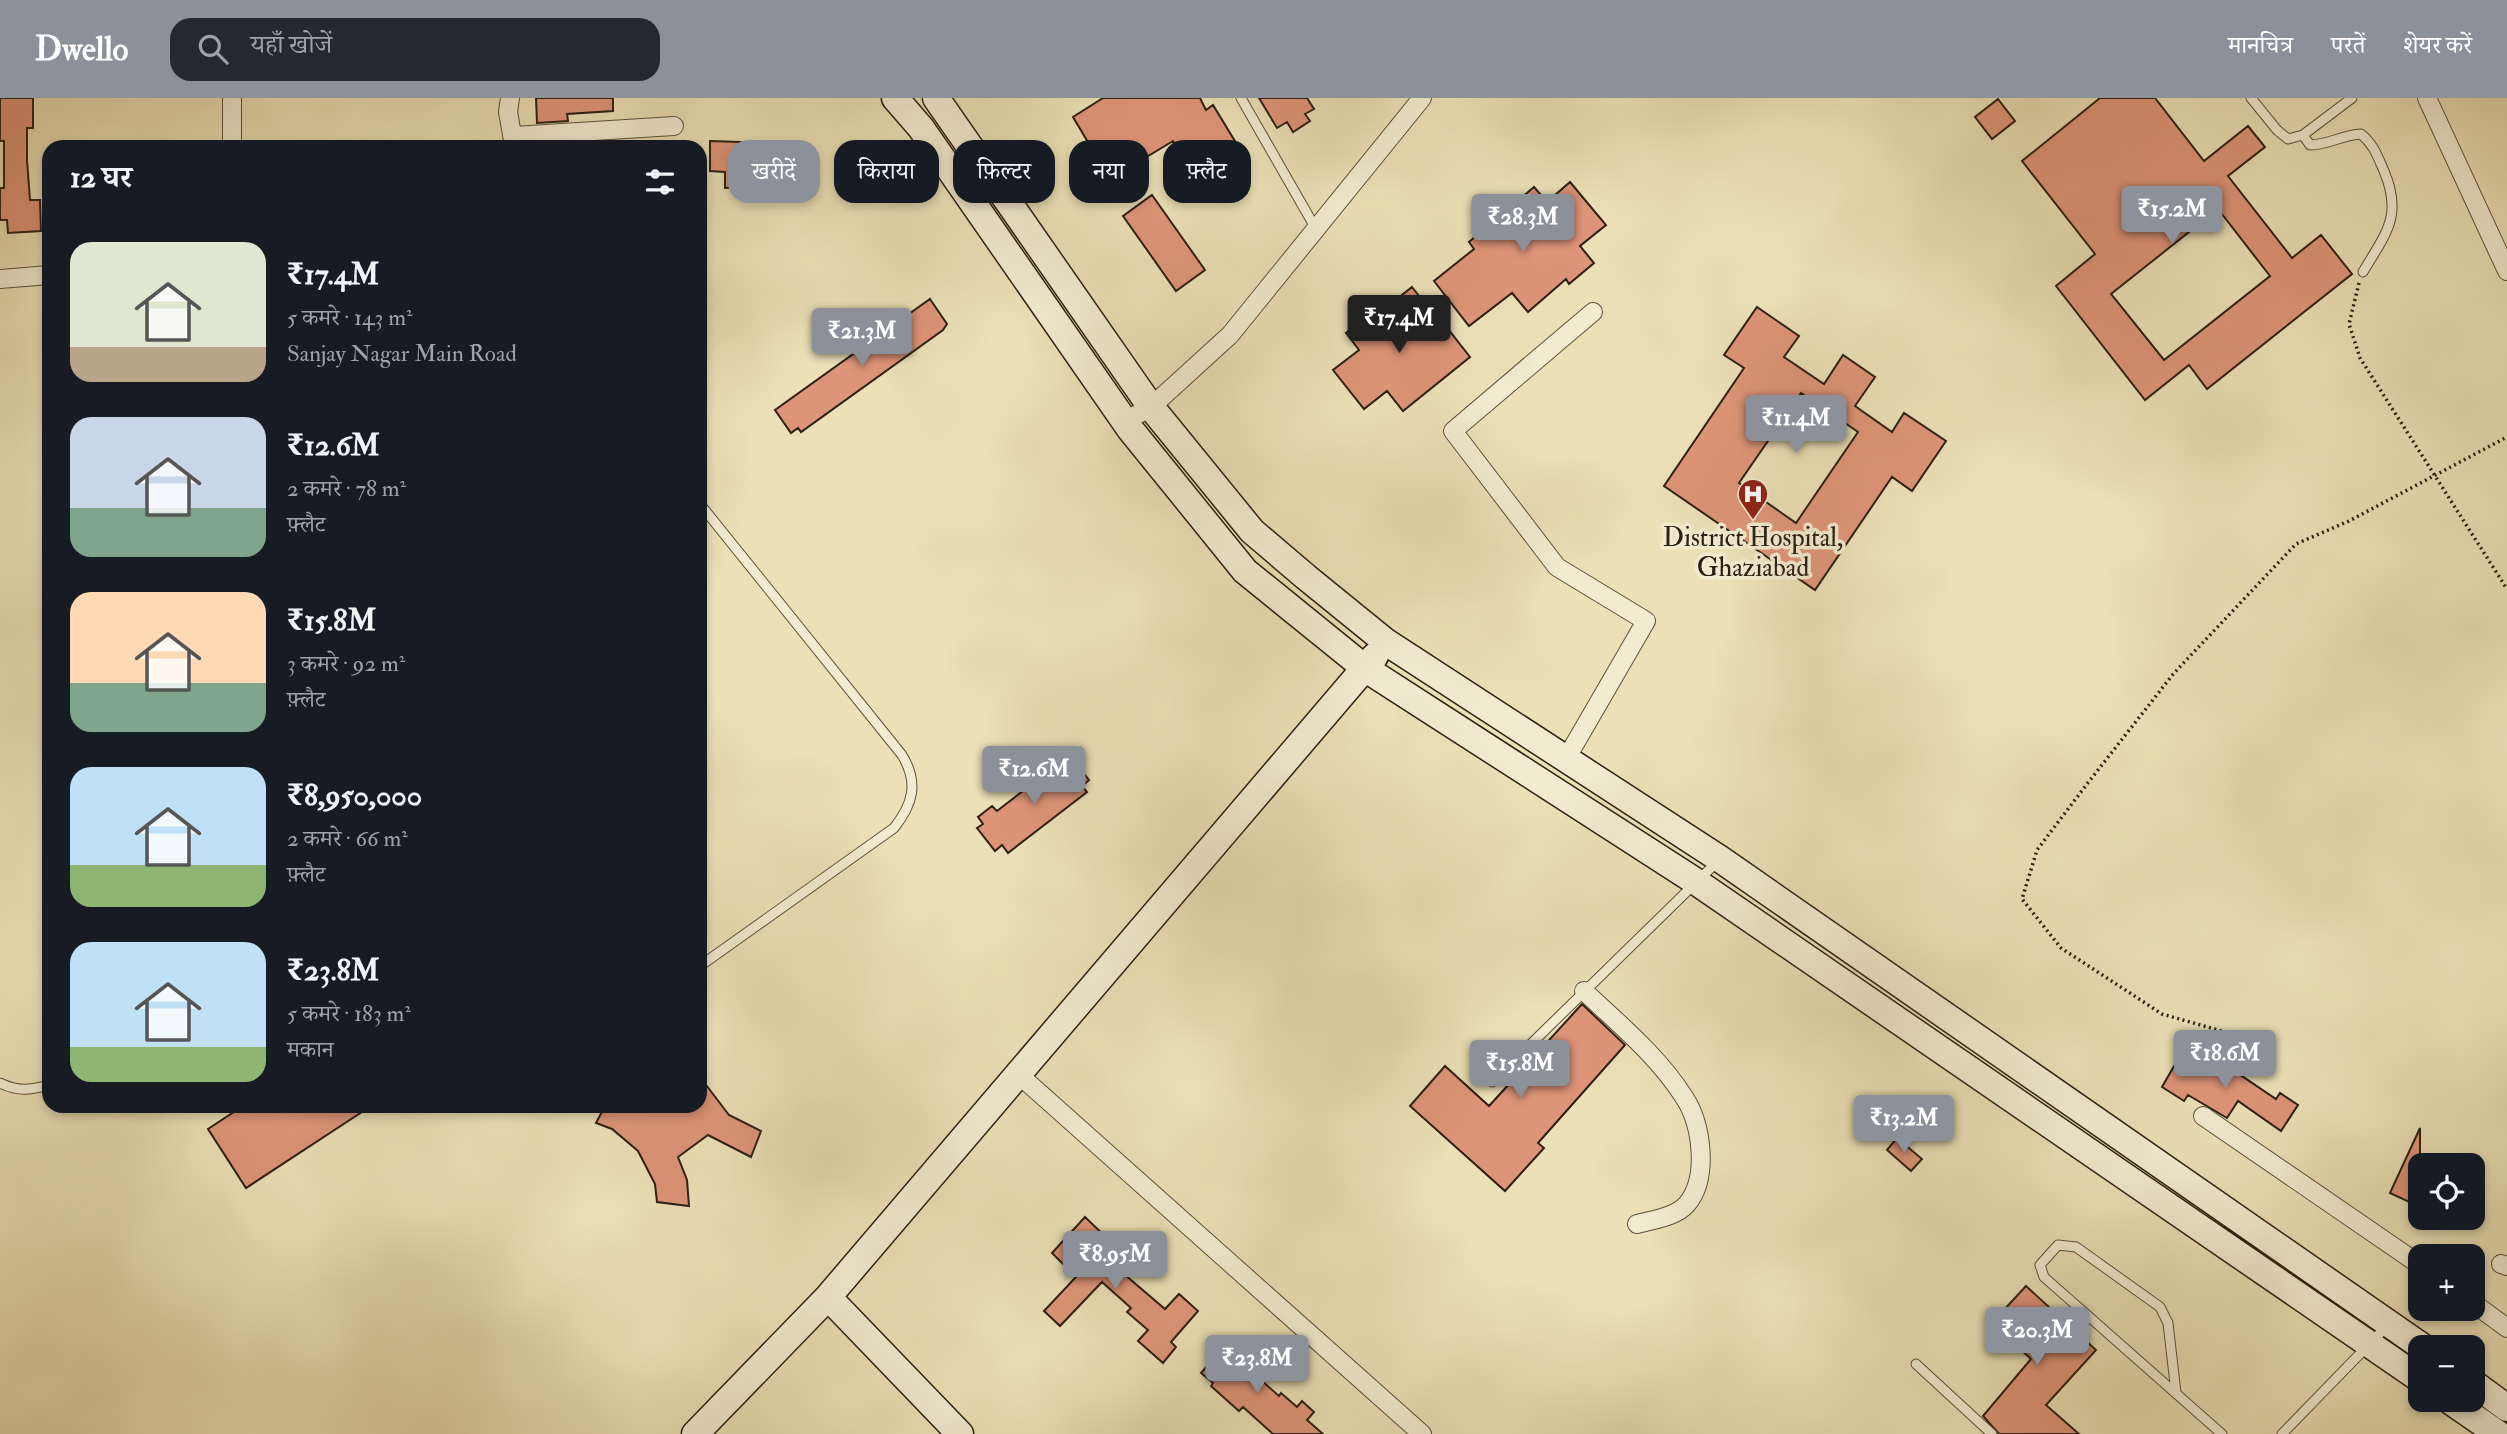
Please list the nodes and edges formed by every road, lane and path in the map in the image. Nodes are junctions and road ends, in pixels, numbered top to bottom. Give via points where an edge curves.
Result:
1 (232, 98) edge
2 (510, 98) edge
3 (895, 98) edge
4 (936, 98) edge
5 (1241, 98) edge
6 (1422, 98) edge
7 (2251, 98) edge
8 (2352, 98) edge
9 (2427, 98) edge
10 (674, 126) dead end
11 (2303, 135) junction
12 (232, 140) edge
13 (514, 140) edge
14 (525, 140) edge
15 (1316, 229) junction
16 (2507, 271) edge
17 (2363, 272) joint
18 (42, 276) edge
19 (0, 279) edge
20 (1593, 312) dead end
21 (1151, 407) junction
22 (1125, 421) junction
23 (2507, 436) edge
24 (2432, 474) junction
25 (707, 512) edge
26 (2507, 589) edge
27 (1386, 642) junction
28 (1366, 669) junction
29 (1566, 759) junction
30 (1720, 859) junction
31 (1695, 881) junction
32 (707, 961) edge
33 (1584, 991) junction
34 (2232, 1034) dead end
35 (1017, 1073) junction
36 (1492, 1082) dead end
37 (0, 1083) edge
38 (42, 1087) edge
39 (2203, 1116) dead end
40 (1637, 1224) dead end
41 (2408, 1257) edge
42 (828, 1297) junction
43 (2485, 1312) edge
44 (2390, 1323) junction
45 (2507, 1328) edge
46 (2408, 1336) edge
47 (2372, 1343) junction
48 (1916, 1364) dead end
49 (2408, 1370) edge
50 (2485, 1392) edge
51 (2176, 1393) junction
52 (2507, 1408) edge
53 (2466, 1412) edge
54 (695, 1434) edge
55 (960, 1434) edge
56 (1422, 1434) edge
57 (1992, 1434) edge
58 (2222, 1434) edge
59 (2282, 1434) edge
60 (2498, 1434) edge

1 - 12 street
2 - 13 street
3 - 22 street via 921,128
4 - 21 street
5 - 15 lane
6 - 15 street
7 - 11 lane via 2288,139
8 - 11 lane
9 - 16 street
10 - 14 street
11 - 17 lane via 2309,145 2324,145 2353,134 2361,134 2373,144 2393,192 2394,210 2390,226
15 - 21 street via 1230,335
17 - 24 path via 2349,324 2360,358
18 - 19 street
20 - 29 street via 1453,431 1557,567 1646,621
21 - 22 street
21 - 27 street via 1252,531
22 - 28 street via 1245,571
23 - 24 path
24 - 26 path
24 - 34 path via 2296,544 2174,673 2037,850 2022,898 2061,948 2162,1014
25 - 32 lane via 902,755 912,772 913,790 909,808 894,828
27 - 28 street
27 - 29 street
28 - 31 street
28 - 35 street
29 - 30 street
30 - 31 lane
30 - 44 street
31 - 33 lane
31 - 47 street
33 - 36 lane
33 - 40 street via 1650,1054 1686,1098 1701,1149 1700,1180 1686,1205 1663,1218
35 - 42 street
35 - 56 street
37 - 38 lane via 13,1089
39 - 41 street
42 - 54 street
42 - 55 street
43 - 45 street
44 - 46 street
44 - 47 lane
47 - 49 street
47 - 59 lane
48 - 57 lane
50 - 52 street
51 - 51 lane via 2044,1277 2040,1265 2058,1245 2076,1247 2161,1307 2168,1323
51 - 58 lane
53 - 60 street

